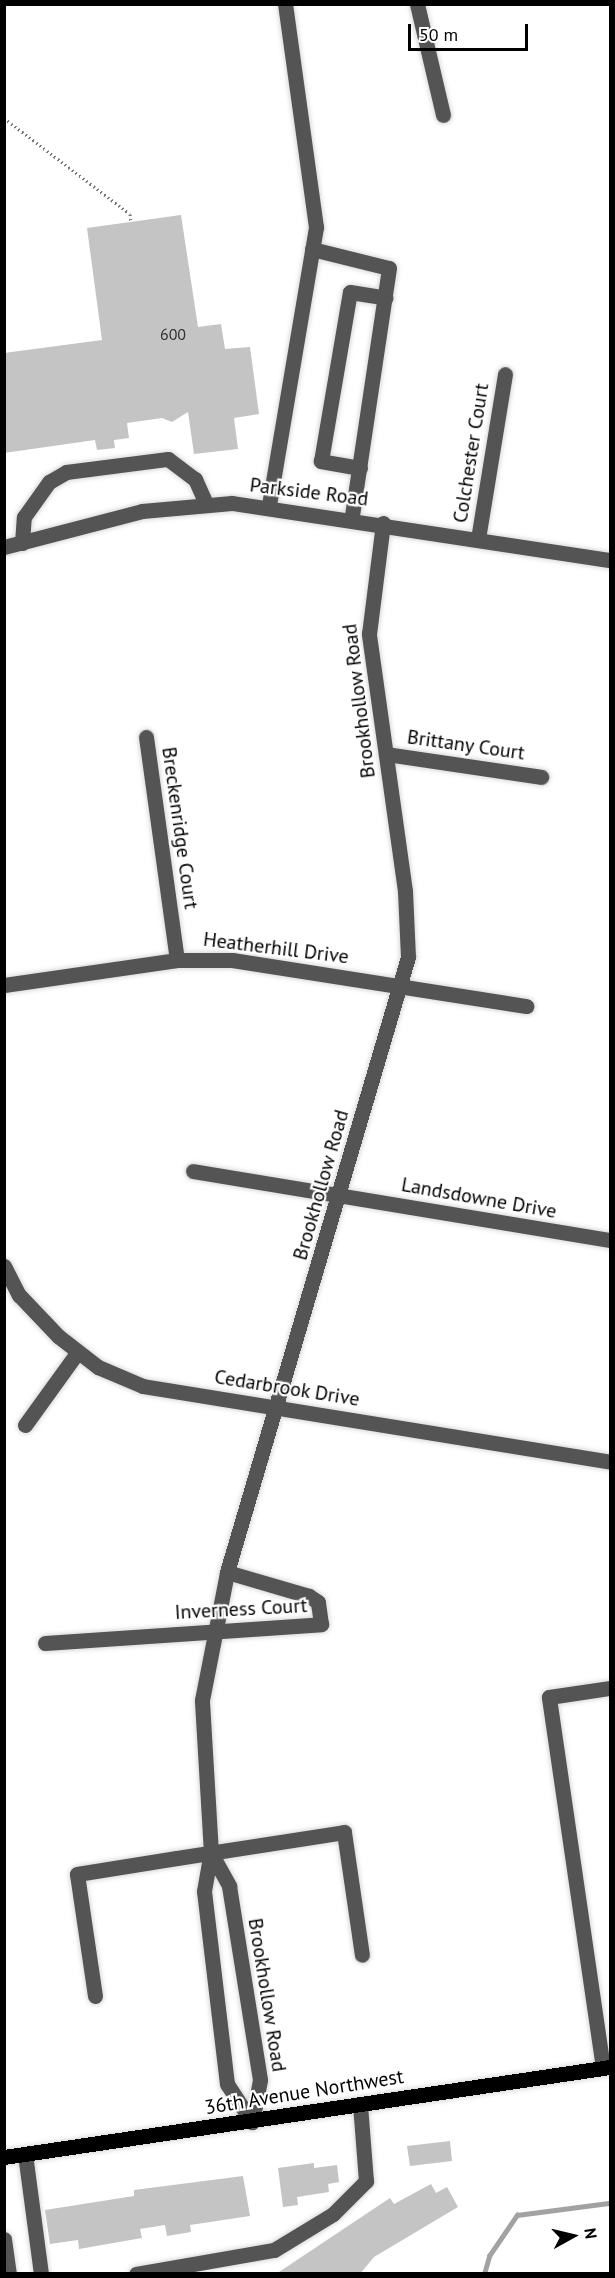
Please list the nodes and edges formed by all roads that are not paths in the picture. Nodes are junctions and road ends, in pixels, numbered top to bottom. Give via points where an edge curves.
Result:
1 (285, 4) edge
2 (417, 4) edge
3 (443, 115) dead end
4 (312, 249) junction
5 (386, 298) junction
6 (505, 374) dead end
7 (360, 468) junction
8 (206, 504) junction
9 (269, 505) junction
10 (352, 518) junction
11 (383, 523) junction
12 (478, 539) junction
13 (22, 543) junction
14 (4, 547) edge
15 (610, 561) edge
16 (146, 737) dead end
17 (386, 754) junction
18 (541, 777) dead end
19 (177, 960) junction
20 (4, 985) edge
21 (400, 986) junction
22 (526, 1006) dead end
23 (193, 1171) dead end
24 (342, 1195) junction
25 (610, 1240) edge
26 (4, 1266) edge
27 (77, 1353) junction
28 (277, 1407) junction
29 (25, 1425) dead end
30 (610, 1462) edge
31 (227, 1572) junction
32 (213, 1631) junction
33 (45, 1643) dead end
34 (610, 1688) edge
35 (211, 1853) junction
36 (362, 1955) dead end
37 (95, 1996) dead end
38 (607, 2068) edge
39 (360, 2104) junction
40 (252, 2122) junction
41 (25, 2154) junction
42 (4, 2157) edge
43 (4, 2239) edge
44 (9, 2274) edge
45 (41, 2274) edge
46 (136, 2274) edge

1 - 4 street via 315,222
2 - 3 street
4 - 5 street via 381,262 388,268
4 - 9 street
5 - 7 street
5 - 7 street via 350,292 321,461
6 - 12 street, Colchester Court
7 - 10 street
8 - 9 street, Parkside Road
8 - 13 street, Parkside Road via 142,511
8 - 13 street via 195,479 168,459 66,472 49,482 24,517
9 - 10 street, Parkside Road
10 - 11 street, Parkside Road
11 - 12 street, Parkside Road
11 - 17 street, Brookhollow Road via 369,619
12 - 15 street, Parkside Road
13 - 14 street, Parkside Road
16 - 19 street, Breckenridge Court
17 - 18 street, Brittany Court
17 - 21 street, Brookhollow Road via 410,944
19 - 20 street, Heatherhill Drive
19 - 21 street, Heatherhill Drive via 232,960
21 - 22 street, Heatherhill Drive
21 - 24 street, Brookhollow Road
23 - 24 street, Landsdowne Drive
24 - 25 street, Landsdowne Drive
24 - 28 street, Brookhollow Road
26 - 27 street, Cedarbrook Drive via 19,1295
27 - 28 street, Cedarbrook Drive via 143,1386
27 - 29 street
28 - 30 street, Cedarbrook Drive
28 - 31 street, Brookhollow Road
31 - 32 street, Brookhollow Road
31 - 32 street, Inverness Court via 309,1596 322,1618 308,1629
32 - 33 street, Inverness Court
32 - 35 street, Brookhollow Road via 201,1734
34 - 38 street via 549,1697
35 - 36 street via 344,1832
35 - 37 street via 77,1874
35 - 40 street, Brookhollow Road via 229,1886 260,2080
35 - 40 street, Brookhollow Road via 204,1891 227,2084
38 - 39 main road, 36th Avenue Northwest
39 - 40 main road, 36th Avenue Northwest
39 - 46 street via 366,2181 333,2214 274,2250
40 - 41 main road, 36th Avenue Northwest
41 - 42 main road, 36th Avenue Northwest
41 - 45 street
43 - 44 street

